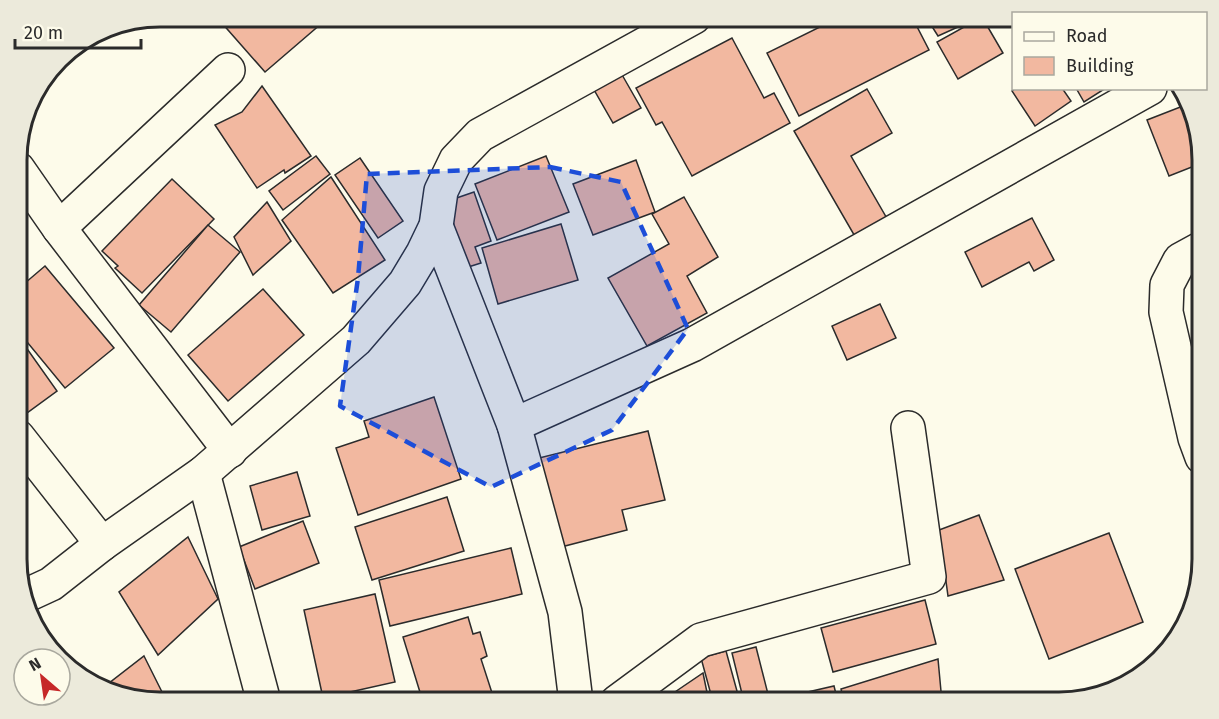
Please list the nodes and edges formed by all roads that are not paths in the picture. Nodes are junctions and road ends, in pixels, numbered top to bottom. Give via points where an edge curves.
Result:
1 (653, 27) edge
2 (228, 70) dead end
3 (1146, 90) edge
4 (27, 182) edge
5 (436, 226) junction
6 (59, 228) junction
7 (1192, 253) edge
8 (514, 425) junction
9 (1192, 425) edge
10 (908, 428) dead end
11 (27, 448) edge
12 (230, 451) junction
13 (203, 473) junction
14 (102, 544) junction
15 (32, 592) edge
16 (261, 692) edge
17 (575, 692) edge
18 (631, 692) edge

1 - 5 street via 480,135 456,160 441,191
2 - 6 street
3 - 8 street via 692,345
4 - 6 street
5 - 8 street
5 - 12 street via 405,283 356,340
6 - 12 street
7 - 9 street via 1180,260 1167,285 1166,312
8 - 17 street via 565,612
10 - 18 street via 929,577 701,640
11 - 14 street
12 - 13 street
13 - 14 street
13 - 16 street
14 - 15 street via 51,584

